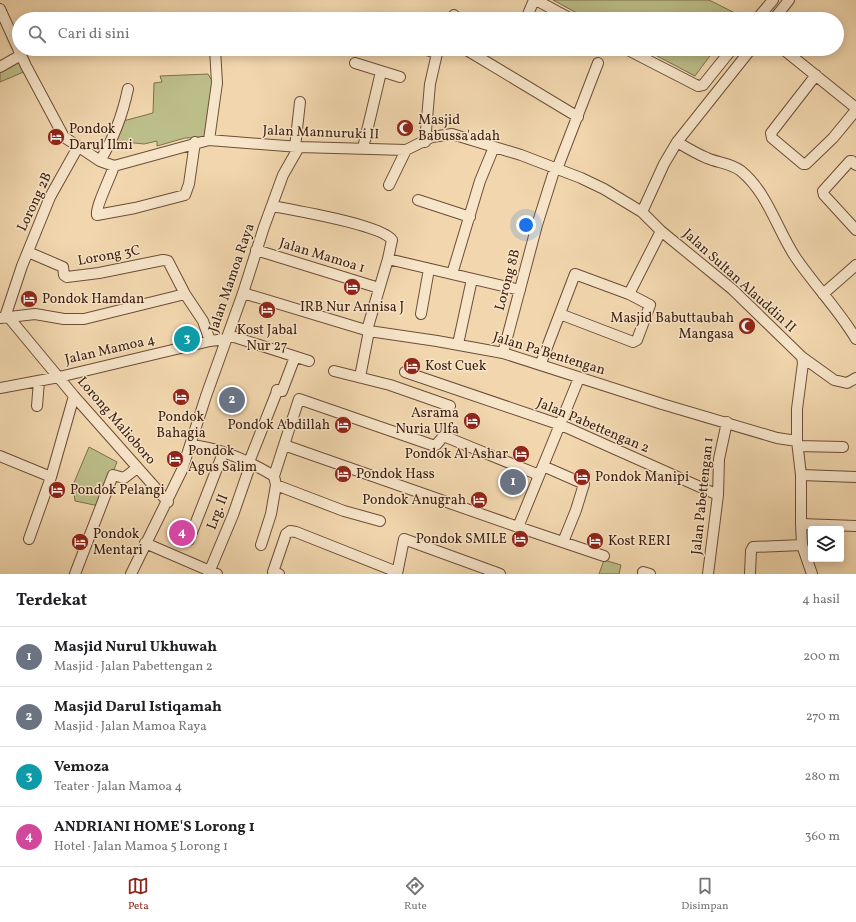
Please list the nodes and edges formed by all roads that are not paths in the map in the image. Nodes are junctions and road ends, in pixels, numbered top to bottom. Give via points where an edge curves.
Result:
1 (535, 0) edge
2 (773, 0) edge
3 (789, 0) edge
4 (0, 9) edge
5 (529, 12) edge
6 (558, 12) edge
7 (763, 12) edge
8 (780, 12) edge
9 (12, 35) edge
10 (19, 56) edge
11 (22, 56) edge
12 (215, 56) edge
13 (436, 56) edge
14 (477, 56) edge
15 (640, 56) edge
16 (726, 56) edge
17 (746, 56) edge
18 (792, 56) edge
19 (598, 62) dead end
20 (355, 63) dead end
21 (0, 67) edge
22 (381, 72) junction
23 (816, 75) junction
24 (400, 77) dead end
25 (128, 89) dead end
26 (300, 102) dead end
27 (856, 109) edge
28 (578, 117) junction
29 (209, 140) junction
30 (195, 142) junction
31 (425, 142) junction
32 (678, 142) junction
33 (78, 147) junction
34 (297, 147) junction
35 (494, 147) junction
36 (363, 148) junction
37 (406, 150) junction
38 (100, 162) junction
39 (856, 165) edge
40 (114, 166) junction
41 (556, 169) junction
42 (389, 185) dead end
43 (418, 200) dead end
44 (272, 206) junction
45 (642, 212) junction
46 (470, 217) junction
47 (856, 230) edge
48 (661, 231) junction
49 (256, 250) junction
50 (28, 252) junction
51 (388, 259) junction
52 (856, 265) edge
53 (429, 269) junction
54 (452, 274) junction
55 (472, 279) junction
56 (379, 288) junction
57 (520, 290) junction
58 (243, 293) junction
59 (185, 294) junction
60 (629, 294) junction
61 (823, 294) junction
62 (4, 314) edge
63 (421, 314) dead end
64 (560, 314) junction
65 (368, 331) junction
66 (227, 337) junction
67 (856, 339) edge
68 (210, 341) junction
69 (458, 344) junction
70 (503, 353) junction
71 (295, 357) junction
72 (802, 358) junction
73 (309, 361) dead end
74 (541, 364) junction
75 (334, 371) dead end
76 (405, 372) dead end
77 (59, 377) junction
78 (360, 377) junction
79 (579, 378) junction
80 (856, 378) edge
81 (39, 381) junction
82 (0, 388) edge
83 (74, 396) junction
84 (37, 406) dead end
85 (450, 406) dead end
86 (727, 422) junction
87 (561, 425) junction
88 (797, 444) junction
89 (191, 445) junction
90 (284, 445) junction
91 (843, 447) dead end
92 (223, 453) junction
93 (0, 456) edge
94 (250, 462) junction
95 (137, 468) junction
96 (541, 470) junction
97 (801, 475) junction
98 (51, 477) junction
99 (856, 477) edge
100 (275, 481) junction
101 (718, 496) junction
102 (168, 502) junction
103 (380, 521) dead end
104 (800, 524) junction
105 (856, 526) edge
106 (518, 527) junction
107 (29, 539) dead end
108 (189, 540) dead end
109 (145, 542) junction
110 (563, 542) junction
111 (262, 545) dead end
112 (802, 545) junction
113 (604, 556) dead end
114 (213, 572) edge
115 (397, 573) edge
116 (75, 574) edge
117 (131, 574) edge
118 (279, 574) edge
119 (500, 574) edge
120 (708, 574) edge
121 (750, 574) edge
122 (812, 574) edge

1 - 5 street
1 - 6 street
2 - 7 street
3 - 8 street
4 - 9 street
10 - 21 street
11 - 33 street via 64,137
12 - 29 street via 217,83
13 - 31 street via 430,84
14 - 28 street
15 - 16 street via 698,86 703,84
17 - 32 street
18 - 23 street
19 - 28 street, Lorong 8B
20 - 22 street
22 - 24 street
22 - 36 street
23 - 27 street
23 - 27 street via 771,133 772,138 806,164 833,138
25 - 38 street via 115,135
26 - 34 street
28 - 41 street, Lorong 8B
29 - 30 street, Jalan Mannuruki II
29 - 34 street, Jalan Mannuruki II
30 - 40 street, Jalan Mannuruki II
30 - 40 street via 185,195 97,215
31 - 35 street, Jalan Mannuruki II via 439,135 452,134
31 - 37 street, Jalan Mannuruki II
32 - 45 street via 664,164
32 - 61 street via 706,158 733,166 747,177 765,202 795,257
33 - 38 street
33 - 50 street, Lorong 2B via 50,197
34 - 36 street, Jalan Mannuruki II
34 - 44 street, Jalan Mamoa Raya
35 - 41 street, Jalan Mannuruki II
35 - 46 street via 480,181
36 - 37 street, Jalan Mannuruki II
37 - 42 street
38 - 40 street
39 - 47 street via 850,161 823,192
41 - 45 street, Jalan Mannuruki II via 604,189
41 - 57 street, Lorong 8B via 537,225
43 - 46 street
44 - 49 street, Jalan Mamoa Raya
44 - 51 street via 353,223 390,237 392,241
45 - 48 street, Jalan Sultan Alauddin II
46 - 54 street
48 - 60 street
48 - 72 street, Jalan Sultan Alauddin II via 732,289
49 - 56 street, Jalan Mamoa 1
49 - 58 street, Jalan Mamoa Raya
50 - 59 street, Lorong 3C via 63,268 67,277 166,260 170,263
50 - 62 street, Lorong 2B
51 - 53 street
51 - 56 street
52 - 61 street
53 - 54 street
53 - 63 street
54 - 55 street
55 - 57 street
55 - 69 street
56 - 65 street
57 - 70 street, Lorong 8B
58 - 65 street, Jalan Pa'Bentengan
58 - 66 street, Jalan Mamoa Raya
59 - 62 street via 84,319
59 - 68 street via 203,321
60 - 64 street via 575,274
60 - 64 street via 650,305 634,342
61 - 67 street via 844,319
62 - 77 street, Lorong Malioboro
64 - 74 street
65 - 69 street, Jalan Pa'Bentengan
65 - 78 street
66 - 68 street, Jalan Mamoa 4
66 - 71 street
66 - 89 street, Jalan Mamoa Raya
68 - 77 street, Jalan Mamoa 4
69 - 70 street, Jalan Pa'Bentengan
70 - 74 street, Jalan Pa'Bentengan
71 - 73 street
71 - 94 street, Lrg. II via 282,391 278,390 276,394
72 - 80 street, Jalan Sultan Alauddin II via 834,380 847,383
72 - 88 street via 797,409
74 - 79 street, Jalan Pa'Bentengan
75 - 78 street
76 - 87 street, Jalan Pabettengan 2
77 - 81 street, Jalan Mamoa 4
77 - 83 street, Lorong Malioboro
78 - 85 street
79 - 86 street, Jalan Pa'Bentengan
79 - 87 street
81 - 82 street, Jalan Mamoa 4
81 - 84 street
83 - 95 street, Lorong Malioboro
83 - 98 street
86 - 88 street, Jalan Pa'Bentengan
86 - 101 street, Jalan Pabettengan 1 via 720,454
87 - 96 street
87 - 101 street, Jalan Pabettengan 2
88 - 91 street, Jalan Pa'Bentengan
88 - 97 street
89 - 92 street
89 - 102 street, Jalan Mamoa Raya
90 - 96 street via 299,400 432,445 446,437
90 - 100 street
90 - 106 street
92 - 94 street
92 - 108 street
93 - 98 street
94 - 100 street
94 - 114 street, Lrg. II
95 - 102 street, Lorong Malioboro
95 - 116 street via 124,478 113,475
96 - 106 street
96 - 110 street via 584,484
97 - 99 street
97 - 104 street
98 - 107 street
100 - 103 street via 344,511
100 - 111 street via 271,514
101 - 120 street, Jalan Pabettengan 1
102 - 109 street, Jalan Mamoa Raya
104 - 105 street
104 - 112 street
106 - 110 street
109 - 114 street
109 - 117 street, Jalan Mamoa Raya
110 - 113 street
112 - 121 street via 753,547
112 - 122 street
115 - 118 street via 290,531 286,534 273,572
115 - 119 street via 404,539

